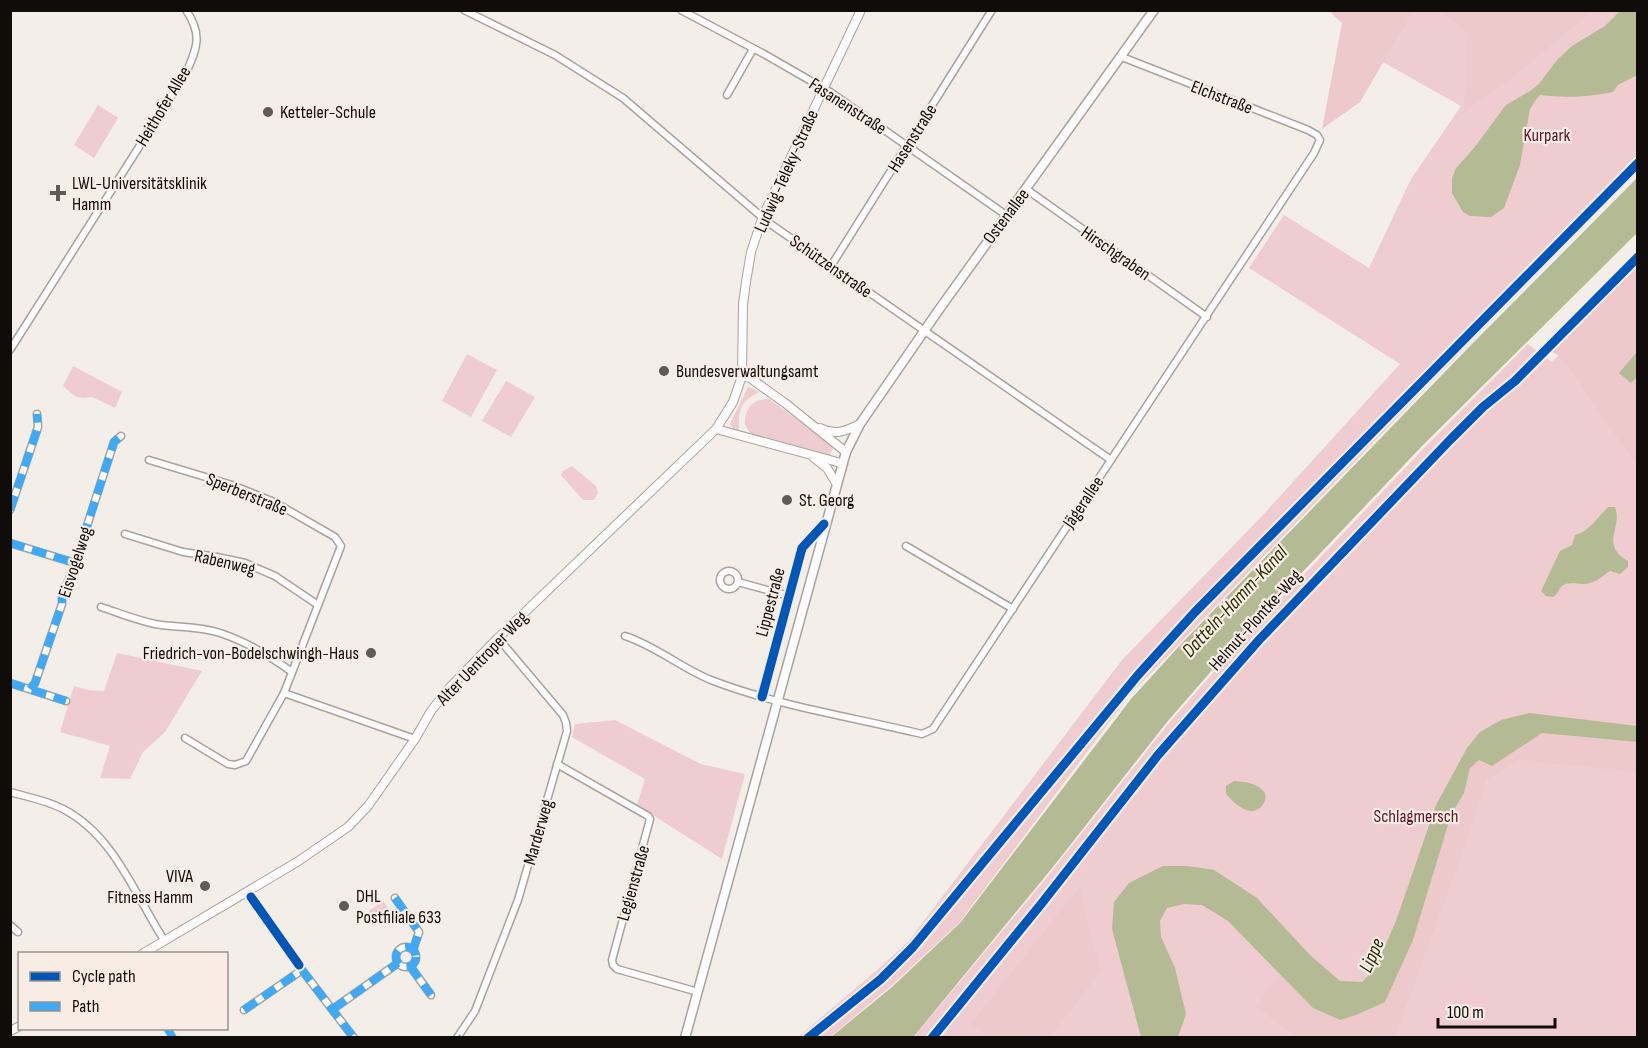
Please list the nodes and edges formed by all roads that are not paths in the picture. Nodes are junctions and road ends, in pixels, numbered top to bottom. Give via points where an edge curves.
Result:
1 (186, 10) edge
2 (464, 10) edge
3 (681, 10) edge
4 (861, 10) edge
5 (992, 10) edge
6 (1154, 10) edge
7 (753, 49) junction
8 (1122, 57) junction
9 (824, 88) junction
10 (727, 94) dead end
11 (1320, 140) joint
12 (907, 146) junction
13 (1026, 189) junction
14 (1006, 214) junction
15 (763, 216) junction
16 (831, 266) junction
17 (1207, 316) junction
18 (925, 329) junction
19 (10, 350) edge
20 (742, 376) junction
21 (37, 414) dead end
22 (860, 424) junction
23 (814, 425) junction
24 (716, 429) junction
25 (121, 436) dead end
26 (846, 452) junction
27 (813, 457) junction
28 (149, 460) dead end
29 (1111, 460) junction
30 (841, 463) junction
31 (836, 483) junction
32 (10, 510) edge
33 (824, 524) junction
34 (125, 534) dead end
35 (10, 543) edge
36 (906, 546) dead end
37 (75, 563) junction
38 (738, 582) dead end
39 (789, 596) junction
40 (318, 605) junction
41 (101, 607) dead end
42 (1013, 609) junction
43 (625, 636) dead end
44 (498, 638) junction
45 (292, 672) junction
46 (10, 682) edge
47 (30, 689) junction
48 (284, 693) junction
49 (762, 697) junction
50 (777, 700) junction
51 (66, 701) dead end
52 (185, 738) dead end
53 (414, 739) junction
54 (557, 764) junction
55 (10, 792) edge
56 (395, 898) dead end
57 (10, 925) edge
58 (18, 932) dead end
59 (164, 940) junction
60 (413, 950) junction
61 (145, 952) edge
62 (398, 963) junction
63 (410, 966) junction
64 (698, 992) junction
65 (430, 995) dead end
66 (333, 1009) junction
67 (244, 1010) dead end
68 (354, 1038) edge
69 (457, 1038) edge
70 (686, 1038) edge

1 - 19 street, Heithofer Allee via 196,28 197,42 186,73
2 - 15 street, Schützenstraße via 555,55 608,87
3 - 7 street, Fasanenstraße
4 - 9 street, Ludwig-Teleky-Straße
5 - 12 street, Hasenstraße
6 - 8 main road, Ostenallee
7 - 9 street, Fasanenstraße
7 - 10 street
8 - 11 street, Elchstraße via 1308,130
8 - 13 main road, Ostenallee
9 - 12 street, Fasanenstraße
9 - 15 street, Ludwig-Teleky-Straße
11 - 17 street, Jägerallee
12 - 14 street, Fasanenstraße
12 - 16 street, Hasenstraße
13 - 14 main road, Ostenallee
13 - 17 street, Hirschgraben
14 - 18 main road, Ostenallee
15 - 16 street, Schützenstraße
15 - 20 street, Ludwig-Teleky-Straße via 751,252 743,304
16 - 18 street, Schützenstraße
17 - 29 street, Jägerallee
18 - 22 main road, Ostenallee
18 - 29 street, Schützenstraße
20 - 23 street
20 - 24 street, Alter Uentroper Weg via 733,402
21 - 32 street via 38,427
22 - 23 street via 839,433
22 - 26 main road, Ostenallee
23 - 26 street
24 - 27 street
24 - 44 street, Alter Uentroper Weg
25 - 37 street, Eisvogelweg via 114,442
26 - 30 main road, Lippestraße
27 - 30 street
27 - 31 street via 827,468
28 - 40 street, Sperberstraße via 274,502 339,541 340,550
29 - 42 street, Jägerallee
30 - 31 main road, Lippestraße
31 - 33 main road, Lippestraße
33 - 39 street, Lippestraße via 802,548
33 - 50 main road, Lippestraße
34 - 40 street, Rabenweg via 183,552 244,563 275,576
35 - 37 street
36 - 42 street
37 - 47 street, Eisvogelweg via 35,684
38 - 39 street
39 - 49 street, Lippestraße
40 - 45 street
41 - 45 street via 154,624 222,633 250,644
42 - 50 street, Jägerallee via 928,732 922,734
43 - 49 street via 641,641 687,669
44 - 53 street, Alter Uentroper Weg via 450,687
44 - 54 street, Marderweg via 563,715 567,731
45 - 48 street
46 - 47 street
47 - 51 street
48 - 52 street via 242,764 228,764
48 - 53 street
49 - 50 street
50 - 64 main road, Lippestraße
53 - 59 street, Alter Uentroper Weg via 368,806 348,827 297,862
54 - 64 street, Legienstraße via 650,819 612,960 614,965
54 - 69 street, Marderweg via 518,900 475,1011
55 - 59 street via 62,808 95,833 116,860
56 - 60 street via 419,932
57 - 58 street
59 - 61 street, Alter Uentroper Weg
60 - 62 street via 406,947 398,951
60 - 63 street via 416,957
62 - 63 street
62 - 66 street
63 - 65 street
64 - 70 main road, Lippestraße
66 - 67 street via 302,970
66 - 68 street

